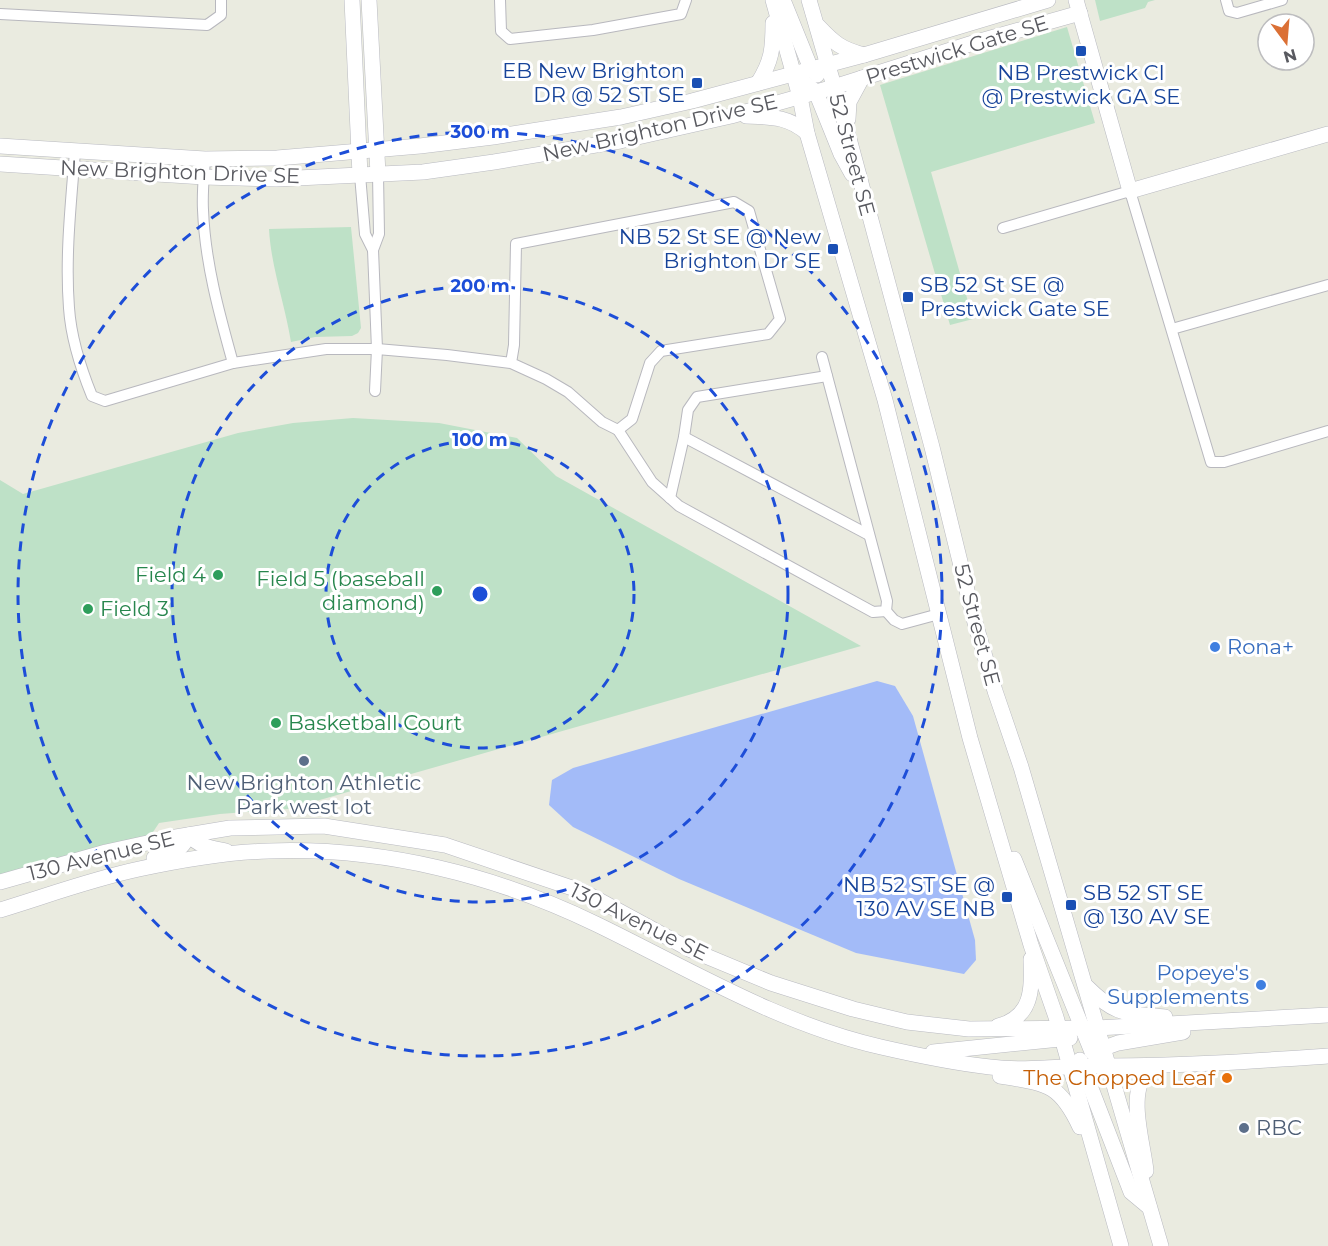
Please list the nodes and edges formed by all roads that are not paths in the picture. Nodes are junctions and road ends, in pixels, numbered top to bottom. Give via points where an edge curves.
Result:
1 (221, 0) edge
2 (352, 0) edge
3 (369, 0) edge
4 (500, 0) edge
5 (686, 0) edge
6 (808, 0) edge
7 (1048, 0) edge
8 (1226, 0) edge
9 (1282, 0) edge
10 (776, 2) edge
11 (1078, 6) edge
12 (0, 14) edge
13 (816, 24) junction
14 (864, 56) junction
15 (827, 65) junction
16 (811, 69) junction
17 (793, 74) junction
18 (862, 78) junction
19 (758, 83) junction
20 (834, 87) junction
21 (816, 92) junction
22 (800, 97) junction
23 (730, 116) junction
24 (847, 131) junction
25 (807, 133) junction
26 (1328, 134) edge
27 (0, 146) edge
28 (376, 150) junction
29 (75, 152) junction
30 (359, 152) junction
31 (205, 159) junction
32 (0, 164) edge
33 (74, 170) junction
34 (378, 174) junction
35 (360, 175) junction
36 (204, 177) junction
37 (1130, 191) junction
38 (862, 192) junction
39 (1003, 228) dead end
40 (373, 250) junction
41 (1328, 285) edge
42 (1172, 329) junction
43 (377, 349) junction
44 (822, 357) dead end
45 (233, 363) junction
46 (511, 363) junction
47 (827, 376) junction
48 (375, 391) dead end
49 (618, 430) junction
50 (1328, 430) edge
51 (684, 437) junction
52 (670, 498) junction
53 (869, 535) junction
54 (886, 611) junction
55 (939, 614) junction
56 (189, 835) junction
57 (1000, 836) junction
58 (236, 854) junction
59 (0, 882) edge
60 (19, 904) junction
61 (0, 910) edge
62 (1031, 945) junction
63 (1086, 986) junction
64 (1328, 1015) edge
65 (1209, 1022) junction
66 (987, 1029) junction
67 (1089, 1031) junction
68 (836, 1034) junction
69 (1063, 1035) junction
70 (916, 1054) junction
71 (1328, 1056) edge
72 (1085, 1058) junction
73 (1107, 1066) junction
74 (1158, 1066) junction
75 (1099, 1170) junction
76 (1142, 1186) junction
77 (1149, 1207) junction
78 (1121, 1246) edge
79 (1161, 1246) edge

1 - 12 street via 221,15 207,25
2 - 30 main road
3 - 28 main road
4 - 5 street via 501,30 510,39 593,30 681,14
6 - 13 main road, 52 Street SE
7 - 14 main road, Prestwick Gate SE
8 - 9 street via 1229,11 1237,13
10 - 16 main road
10 - 17 main road, 52 Street SE
10 - 19 main road via 772,54
11 - 18 main road, Prestwick Gate SE
11 - 37 main road
13 - 14 main road via 843,49
13 - 15 main road, 52 Street SE
14 - 15 main road, Prestwick Gate SE
15 - 16 main road, New Brighton Drive SE
15 - 20 main road, 52 Street SE
16 - 17 main road, New Brighton Drive SE
16 - 20 main road
17 - 19 main road, New Brighton Drive SE
17 - 21 main road
17 - 22 main road, 52 Street SE
18 - 20 main road, Prestwick Gate SE
18 - 24 main road via 849,102
19 - 28 main road, New Brighton Drive SE via 621,117
20 - 21 main road, New Brighton Drive SE
20 - 24 main road, 52 Street SE
21 - 22 main road, New Brighton Drive SE
21 - 38 main road via 841,154
22 - 23 main road, New Brighton Drive SE
22 - 25 main road, 52 Street SE
23 - 25 main road via 774,117 797,124
23 - 34 main road, New Brighton Drive SE via 550,154 423,172
24 - 38 main road, 52 Street SE
25 - 55 main road, 52 Street SE via 885,399
26 - 37 main road
27 - 29 main road, New Brighton Drive SE
28 - 30 main road, New Brighton Drive SE
28 - 34 main road
29 - 31 main road, New Brighton Drive SE
29 - 33 street
30 - 31 main road, New Brighton Drive SE
30 - 35 main road
31 - 36 street
32 - 33 main road, New Brighton Drive SE
33 - 36 main road, New Brighton Drive SE
33 - 45 street via 69,310 92,396 105,401
34 - 35 main road, New Brighton Drive SE
34 - 40 street via 379,234
35 - 36 main road, New Brighton Drive SE
35 - 40 street via 365,234
36 - 45 street via 207,250
37 - 39 street
37 - 42 street
38 - 63 main road, 52 Street SE via 971,606
40 - 43 street
41 - 42 street
42 - 50 street via 1211,462 1224,462
43 - 45 street via 326,349
43 - 46 street
43 - 48 street
44 - 47 street
46 - 49 street via 568,392 602,422
46 - 49 street via 516,244 734,202 749,211 780,319 768,334 661,351 650,363 632,419
47 - 51 street via 697,398 688,410
47 - 53 street
49 - 52 street via 652,482
51 - 52 street
51 - 53 street
52 - 54 street via 873,612
53 - 54 street via 887,601
54 - 55 street via 902,624
55 - 57 main road, 52 Street SE
56 - 58 main road via 208,848
56 - 59 main road, 130 Avenue SE via 106,852
56 - 60 main road via 182,848 170,854 72,879
56 - 66 main road, 130 Avenue SE via 230,828 324,826 445,845 584,892 689,949 771,983 907,1022
57 - 62 main road, 52 Street SE
57 - 67 main road via 1018,866
58 - 60 main road, 130 Avenue SE via 138,870
58 - 68 main road, 130 Avenue SE via 351,854 460,872 595,923 752,1003
60 - 61 main road, 130 Avenue SE
62 - 66 main road via 1032,982 1025,1009 1006,1024
62 - 69 main road, 52 Street SE
63 - 65 main road via 1112,1009
63 - 67 main road, 52 Street SE
64 - 65 main road, 130 Avenue SE
65 - 67 main road, 130 Avenue SE
65 - 72 main road, 130 Avenue SE
66 - 69 main road, 130 Avenue SE
67 - 69 main road, 130 Avenue SE
67 - 72 main road, 52 Street SE
68 - 70 main road, 130 Avenue SE
68 - 75 main road via 879,1054 1037,1082 1055,1090 1071,1109
69 - 70 main road
69 - 72 main road, 52 Street SE
70 - 72 main road, 130 Avenue SE via 1017,1068
71 - 74 main road, 130 Avenue SE
72 - 73 main road, 130 Avenue SE
72 - 73 main road, 52 Street SE
72 - 75 main road, 52 Street SE
72 - 77 main road via 1131,1192
73 - 74 main road, 130 Avenue SE
73 - 76 main road, 52 Street SE
74 - 76 main road via 1144,1076 1137,1103 1146,1171
75 - 78 main road, 52 Street SE
76 - 77 main road, 52 Street SE
77 - 79 main road, 52 Street SE

